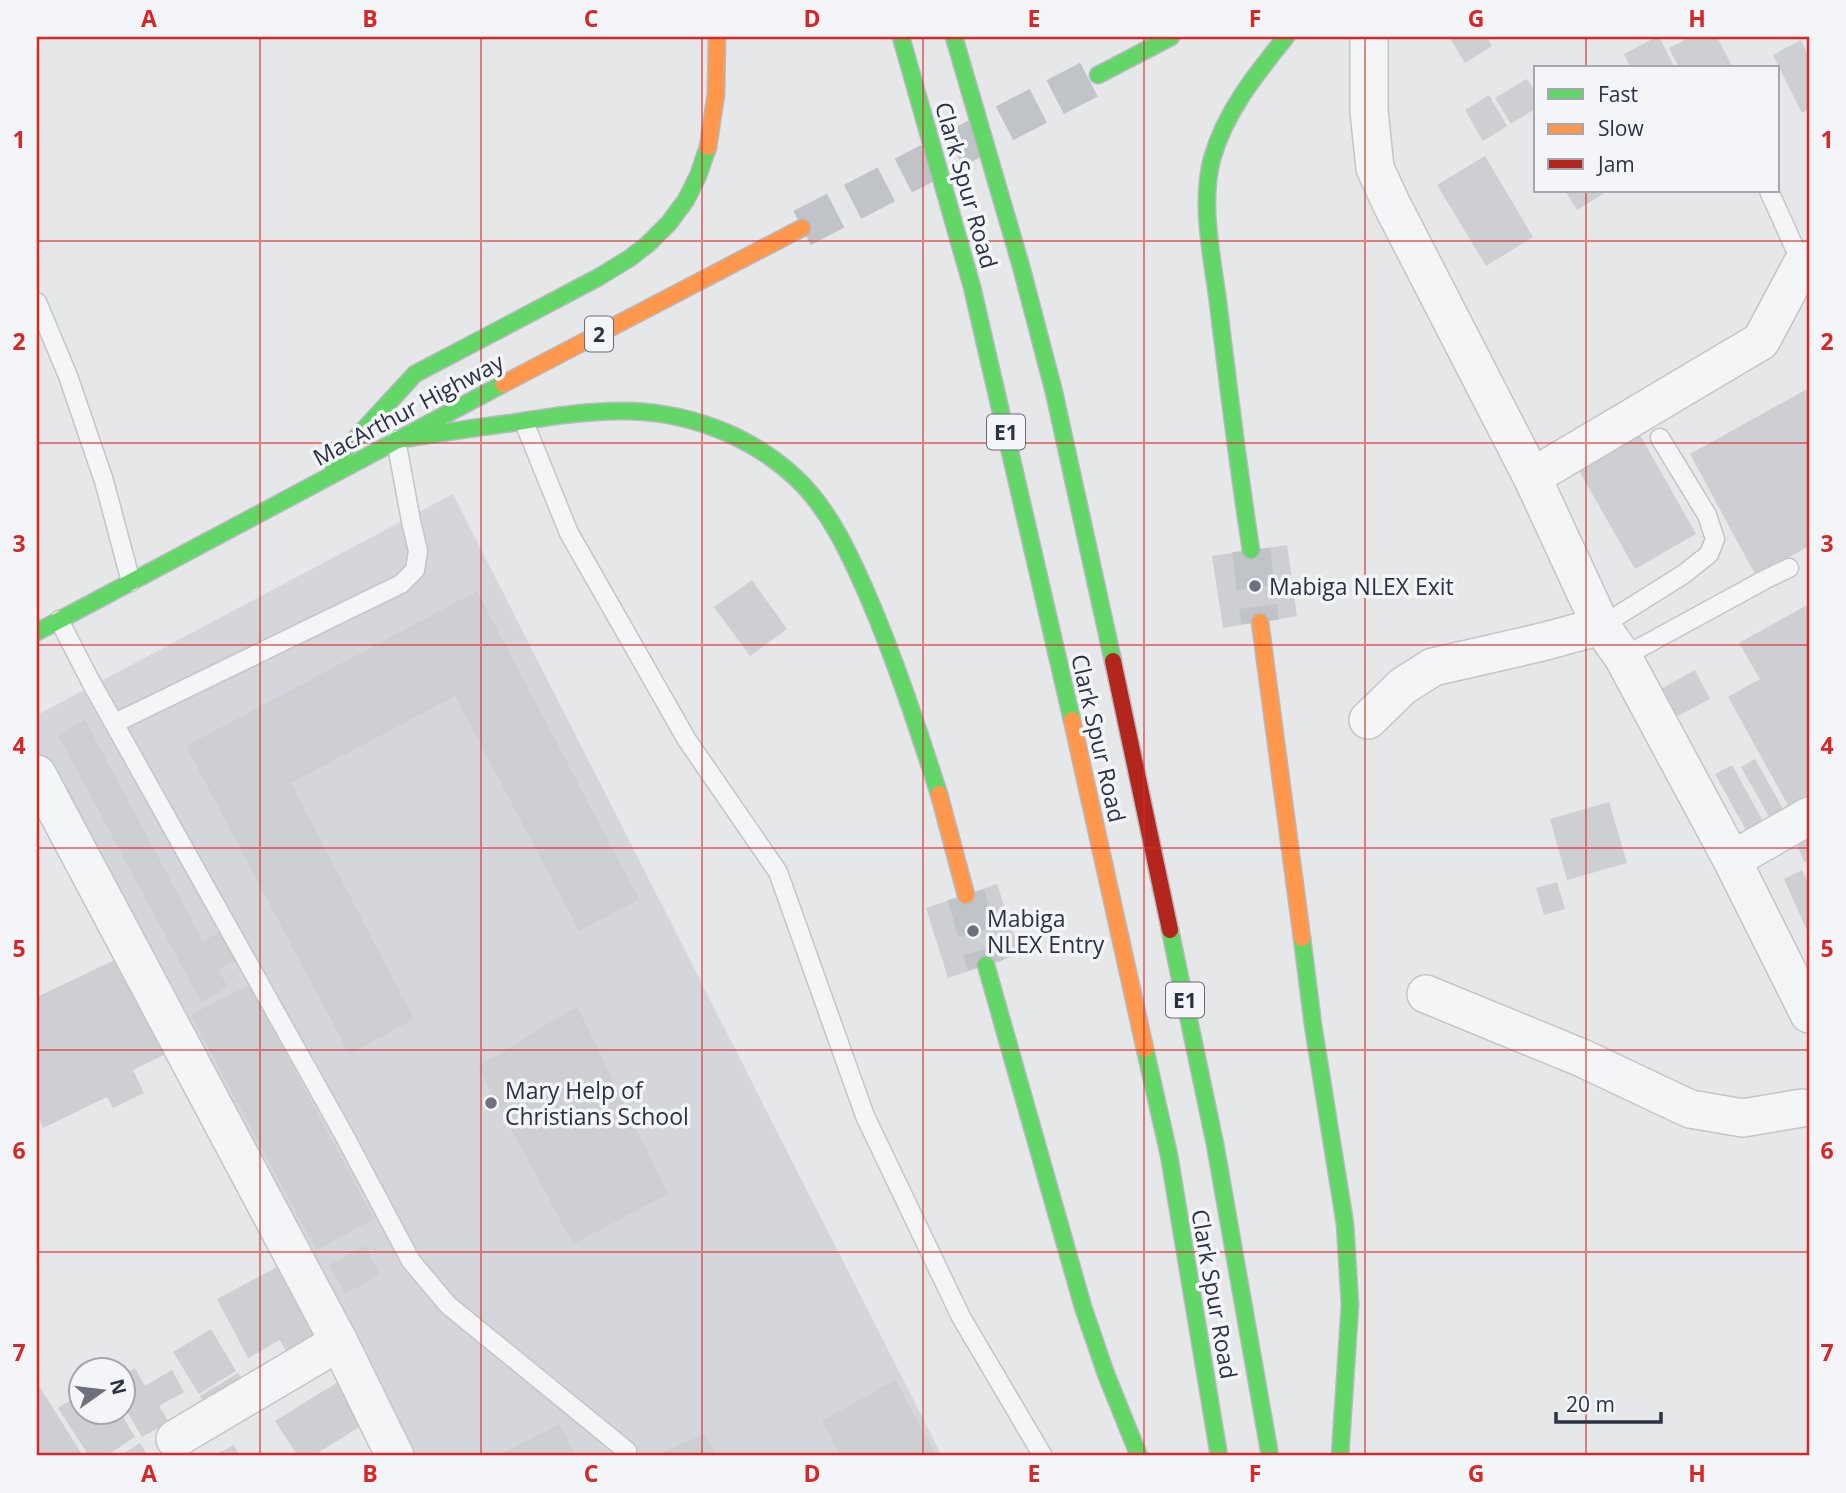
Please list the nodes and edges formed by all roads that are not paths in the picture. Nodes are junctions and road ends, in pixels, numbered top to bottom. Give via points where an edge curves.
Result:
1 (717, 37) edge
2 (901, 37) edge
3 (954, 37) edge
4 (1171, 37) edge
5 (1286, 37) edge
6 (1369, 37) edge
7 (1098, 75) tunnel mouth
8 (1770, 192) edge
9 (802, 228) tunnel mouth
10 (1806, 262) edge
11 (37, 302) edge
12 (524, 422) junction
13 (1660, 438) dead end
14 (396, 440) junction
15 (1532, 477) junction
16 (311, 487) junction
17 (1251, 550) tunnel mouth
18 (1789, 568) dead end
19 (131, 582) junction
20 (59, 620) junction
21 (1260, 622) tunnel mouth
22 (1601, 626) junction
23 (37, 632) edge
24 (1623, 657) junction
25 (1368, 720) dead end
26 (114, 723) junction
27 (37, 774) edge
28 (1809, 816) edge
29 (1732, 860) junction
30 (967, 895) tunnel mouth
31 (986, 965) tunnel mouth
32 (1426, 994) dead end
33 (1809, 1014) edge
34 (1807, 1112) edge
35 (339, 1342) junction
36 (175, 1439) dead end
37 (627, 1451) dead end
38 (395, 1456) edge
39 (1043, 1456) edge
40 (1139, 1456) edge
41 (1219, 1456) edge
42 (1270, 1456) edge
43 (1340, 1456) edge

1 - 16 highway via 713,131 689,195 669,223 608,272 415,374
2 - 41 highway, Clark Spur Road / E1 via 972,288 1040,577 1169,1155
3 - 42 highway, Clark Spur Road / E1 via 1021,266 1059,418 1215,1144
4 - 7 highway
5 - 17 highway via 1248,84 1225,123 1211,162 1207,206
6 - 15 street via 1375,168
8 - 10 lane
9 - 14 highway, MacArthur Highway / 2
10 - 15 street via 1761,341
11 - 19 lane via 104,481
12 - 14 highway
12 - 30 highway via 624,411 678,416 719,429 758,449 796,478 849,552 881,626 918,730
12 - 39 lane via 569,533 687,740 778,872 865,1116 961,1317
13 - 22 lane via 1707,515 1715,539 1709,554 1685,574
14 - 16 highway, MacArthur Highway / 2
14 - 26 lane via 418,551 415,570 401,584
15 - 22 street
16 - 19 highway, MacArthur Highway / 2
18 - 24 lane
19 - 20 highway, MacArthur Highway / 2
20 - 23 highway, MacArthur Highway / 2
20 - 26 lane
21 - 43 highway via 1348,1256 1350,1305
22 - 24 street
22 - 25 street via 1433,667 1403,686
24 - 29 street
26 - 37 lane via 411,1261 448,1305
27 - 35 street
28 - 29 street
29 - 33 street
31 - 40 highway via 1083,1307
32 - 34 street via 1582,1058 1690,1110 1743,1118
35 - 36 street
35 - 38 street

